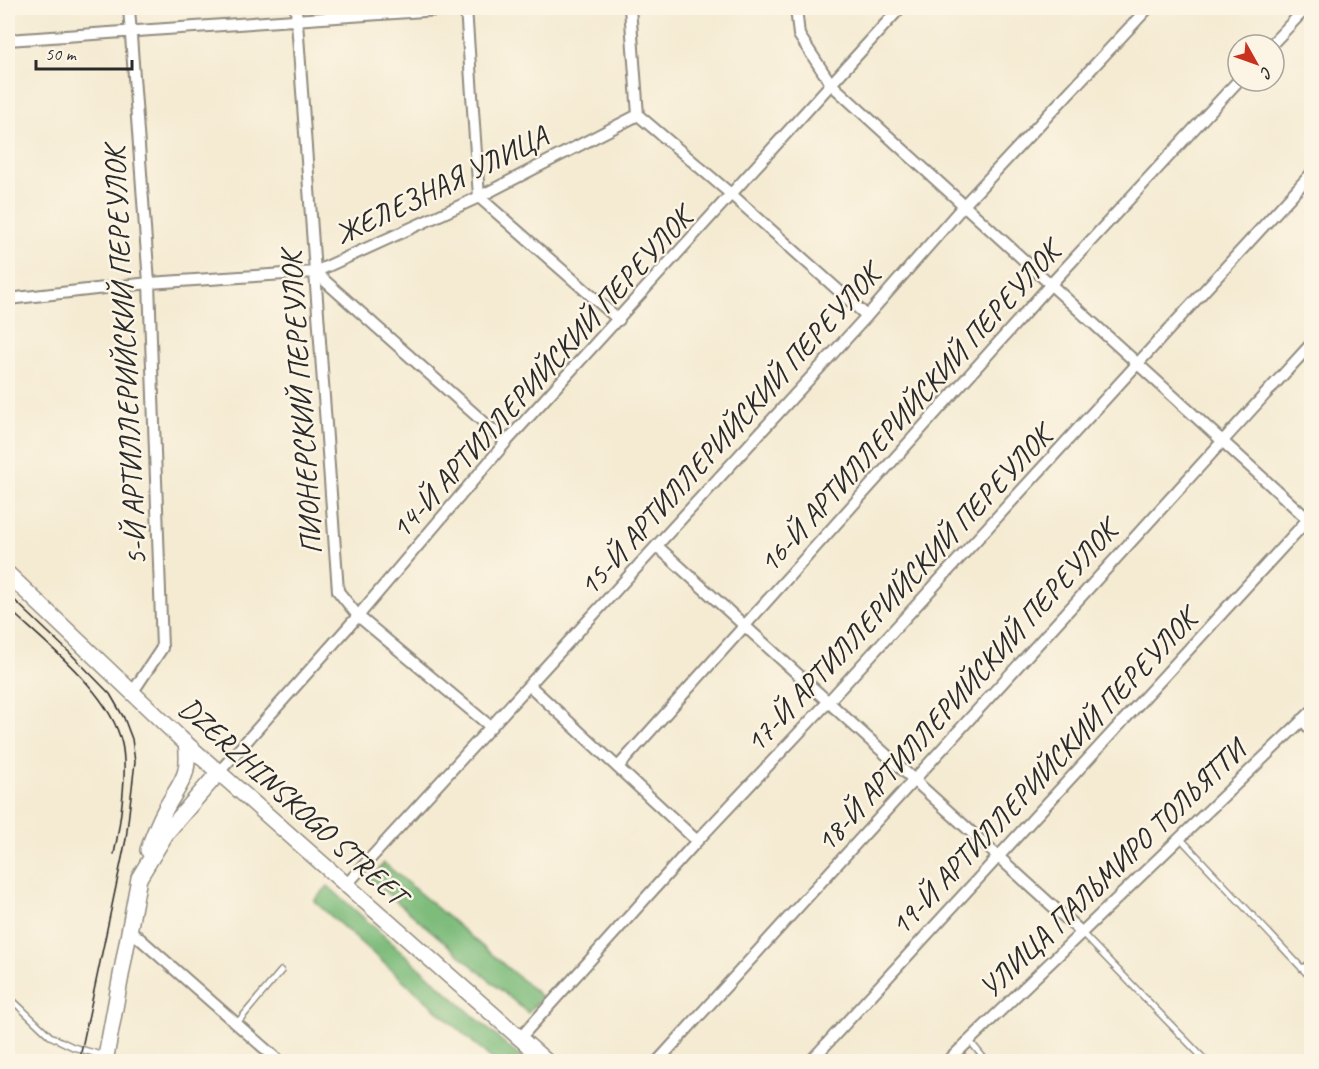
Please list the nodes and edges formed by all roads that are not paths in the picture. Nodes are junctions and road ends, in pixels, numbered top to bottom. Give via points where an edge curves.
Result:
1 (129, 8) edge
2 (296, 8) edge
3 (466, 8) edge
4 (630, 8) edge
5 (796, 8) edge
6 (900, 8) edge
7 (1148, 8) edge
8 (1306, 8) edge
9 (297, 20) junction
10 (131, 32) junction
11 (1282, 33) edge
12 (8, 40) edge
13 (831, 84) junction
14 (1227, 93) edge
15 (638, 115) junction
16 (1311, 173) edge
17 (732, 195) junction
18 (479, 197) junction
19 (965, 204) junction
20 (315, 272) junction
21 (149, 283) junction
22 (1051, 284) junction
23 (8, 298) edge
24 (867, 316) junction
25 (619, 320) junction
26 (1311, 343) edge
27 (1136, 364) junction
28 (1222, 441) junction
29 (506, 442) junction
30 (1310, 519) edge
31 (657, 546) junction
32 (8, 574) edge
33 (358, 616) junction
34 (745, 626) junction
35 (529, 685) junction
36 (132, 693) junction
37 (828, 702) junction
38 (1311, 711) edge
39 (1302, 720) junction
40 (491, 726) junction
41 (1311, 731) edge
42 (186, 743) junction
43 (618, 766) junction
44 (219, 772) junction
45 (914, 780) junction
46 (1180, 837) junction
47 (698, 841) junction
48 (998, 856) junction
49 (140, 878) junction
50 (346, 885) junction
51 (130, 930) junction
52 (1081, 932) junction
53 (1311, 961) edge
54 (1302, 969) junction
55 (281, 971) dead end
56 (1311, 979) edge
57 (8, 996) edge
58 (237, 1023) junction
59 (520, 1038) junction
60 (969, 1040) junction
61 (106, 1059) edge
62 (280, 1062) edge
63 (547, 1062) edge
64 (657, 1062) edge
65 (810, 1062) edge
66 (947, 1062) edge
67 (987, 1062) edge
68 (1207, 1062) edge

1 - 10 street, 5-Й АРТИЛЛЕРИЙСКИЙ ПЕРЕУЛОК
2 - 9 street, ПИОНЕРСКИЙ ПЕРЕУЛОК
3 - 9 street
3 - 18 street
4 - 15 street
5 - 13 street via 799,35
6 - 13 street, 14-Й АРТИЛЛЕРИЙСКИЙ ПЕРЕУЛОК
7 - 19 street, 15-Й АРТИЛЛЕРИЙСКИЙ ПЕРЕУЛОК
8 - 11 street
9 - 10 street
9 - 20 street, ПИОНЕРСКИЙ ПЕРЕУЛОК
10 - 12 street
10 - 21 street, 5-Й АРТИЛЛЕРИЙСКИЙ ПЕРЕУЛОК
13 - 17 street, 14-Й АРТИЛЛЕРИЙСКИЙ ПЕРЕУЛОК
13 - 19 street
14 - 22 street, 16-Й АРТИЛЛЕРИЙСКИЙ ПЕРЕУЛОК
15 - 17 street
15 - 18 street, ЖЕЛЕЗНАЯ УЛИЦА
16 - 27 street, 17-Й АРТИЛЛЕРИЙСКИЙ ПЕРЕУЛОК
17 - 24 street
17 - 25 street, 14-Й АРТИЛЛЕРИЙСКИЙ ПЕРЕУЛОК
18 - 20 street, ЖЕЛЕЗНАЯ УЛИЦА
18 - 25 street
19 - 22 street
19 - 24 street, 15-Й АРТИЛЛЕРИЙСКИЙ ПЕРЕУЛОК
20 - 21 street, ЖЕЛЕЗНАЯ УЛИЦА
20 - 29 street
20 - 33 street, ПИОНЕРСКИЙ ПЕРЕУЛОК via 338,591
21 - 23 street, ЖЕЛЕЗНАЯ УЛИЦА
21 - 36 street, 5-Й АРТИЛЛЕРИЙСКИЙ ПЕРЕУЛОК via 162,648
22 - 27 street
22 - 34 street, 16-Й АРТИЛЛЕРИЙСКИЙ ПЕРЕУЛОК
24 - 31 street, 15-Й АРТИЛЛЕРИЙСКИЙ ПЕРЕУЛОК
25 - 29 street, 14-Й АРТИЛЛЕРИЙСКИЙ ПЕРЕУЛОК
26 - 28 street, 18-Й АРТИЛЛЕРИЙСКИЙ ПЕРЕУЛОК
27 - 28 street
27 - 37 street, 17-Й АРТИЛЛЕРИЙСКИЙ ПЕРЕУЛОК
28 - 30 street
28 - 45 street, 18-Й АРТИЛЛЕРИЙСКИЙ ПЕРЕУЛОК
29 - 33 street, 14-Й АРТИЛЛЕРИЙСКИЙ ПЕРЕУЛОК
30 - 48 street, 19-Й АРТИЛЛЕРИЙСКИЙ ПЕРЕУЛОК
31 - 34 street
31 - 35 street, 15-Й АРТИЛЛЕРИЙСКИЙ ПЕРЕУЛОК
32 - 36 main road, DZERZHINSKOGO STREET
33 - 40 street, ПИОНЕРСКИЙ ПЕРЕУЛОК
33 - 44 street, 14-Й АРТИЛЛЕРИЙСКИЙ ПЕРЕУЛОК
34 - 37 street
34 - 43 street, 16-Й АРТИЛЛЕРИЙСКИЙ ПЕРЕУЛОК
35 - 40 street, 15-Й АРТИЛЛЕРИЙСКИЙ ПЕРЕУЛОК
35 - 43 street
36 - 42 main road, DZERZHINSKOGO STREET
37 - 45 street
37 - 47 street, 17-Й АРТИЛЛЕРИЙСКИЙ ПЕРЕУЛОК
38 - 39 street, УЛИЦА ПАЛЬМИРО ТОЛЬЯТТИ
39 - 41 street
39 - 46 street, УЛИЦА ПАЛЬМИРО ТОЛЬЯТТИ
40 - 50 street, 15-Й АРТИЛЛЕРИЙСКИЙ ПЕРЕУЛОК
42 - 44 main road, DZERZHINSKOGO STREET
42 - 49 main road via 186,775 154,833
43 - 47 street
44 - 49 main road via 167,832
44 - 50 main road, DZERZHINSKOGO STREET
45 - 48 street
45 - 64 street, 18-Й АРТИЛЛЕРИЙСКИЙ ПЕРЕУЛОК
46 - 52 street, УЛИЦА ПАЛЬМИРО ТОЛЬЯТТИ
46 - 54 lane
47 - 59 street, 17-Й АРТИЛЛЕРИЙСКИЙ ПЕРЕУЛОК
48 - 52 street
48 - 65 street, 19-Й АРТИЛЛЕРИЙСКИЙ ПЕРЕУЛОК
49 - 51 main road
50 - 59 main road, DZERZHINSKOGO STREET
51 - 58 street
51 - 61 main road
52 - 60 street, УЛИЦА ПАЛЬМИРО ТОЛЬЯТТИ
52 - 68 lane
53 - 54 lane
54 - 56 lane
55 - 58 lane
57 - 61 lane via 50,1036
58 - 62 street
59 - 63 main road, DZERZHINSKOGO STREET
60 - 66 street, УЛИЦА ПАЛЬМИРО ТОЛЬЯТТИ
60 - 67 lane

